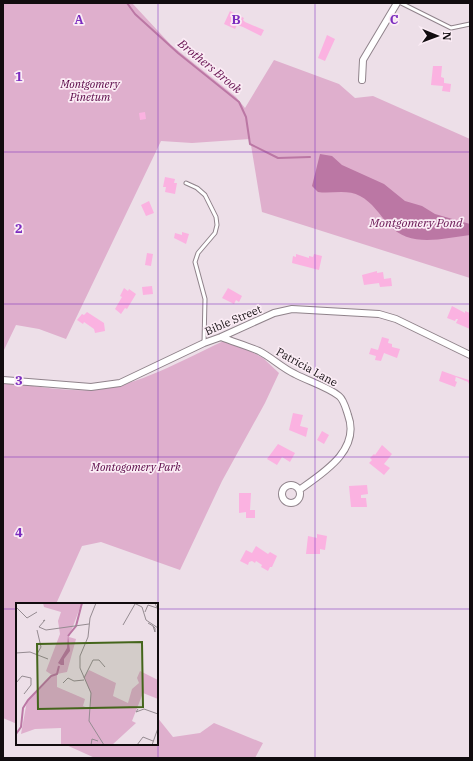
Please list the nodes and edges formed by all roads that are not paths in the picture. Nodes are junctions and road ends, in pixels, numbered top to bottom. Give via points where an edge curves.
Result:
1 (397, 3) edge
2 (401, 3) edge
3 (470, 24) edge
4 (362, 80) dead end
5 (186, 183) dead end
6 (221, 337) junction
7 (204, 343) junction
8 (470, 355) edge
9 (3, 380) edge
10 (299, 490) dead end

1 - 4 street via 364,60
2 - 3 lane via 451,28
5 - 7 lane via 205,195 214,211 217,225 215,233 198,253 195,262 205,299
6 - 7 street, Bible Street
6 - 8 street, Bible Street via 282,310 367,312 396,320
6 - 10 street, Patricia Lane via 260,352 288,371 330,390 340,396 346,407 351,421 350,435 344,451 330,467
7 - 9 street, Bible Street via 137,376 112,385 79,386

